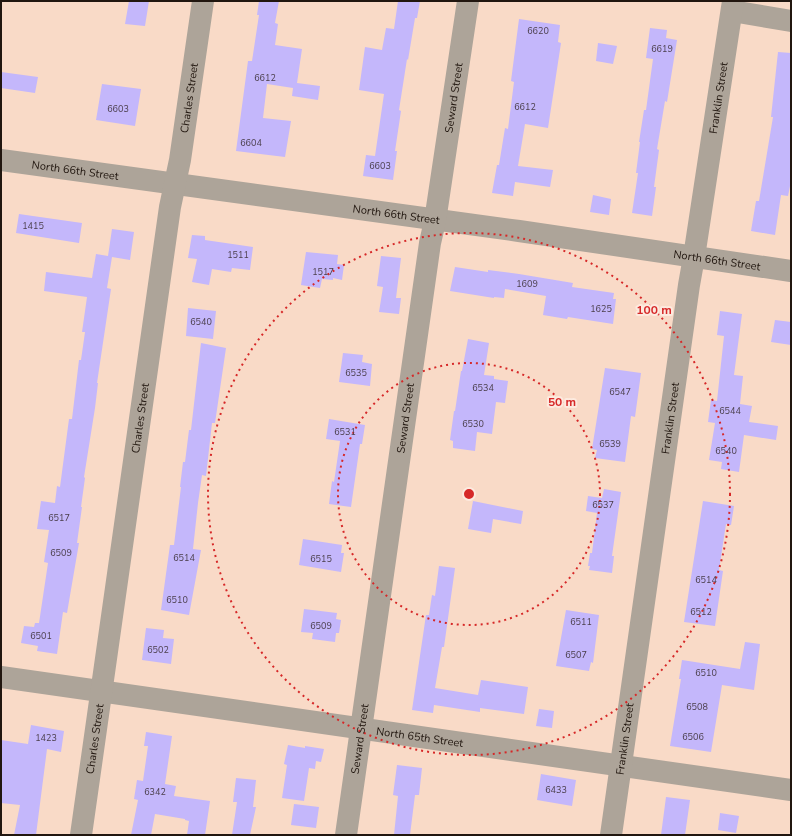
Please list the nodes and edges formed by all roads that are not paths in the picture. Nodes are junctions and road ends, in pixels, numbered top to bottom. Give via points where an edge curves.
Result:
1 (203, 1) edge
2 (468, 1) edge
3 (732, 6) edge
4 (791, 21) edge
5 (1, 160) edge
6 (174, 184) junction
7 (435, 221) junction
8 (694, 257) junction
9 (791, 271) edge
10 (1, 677) edge
11 (101, 691) junction
12 (361, 729) junction
13 (621, 766) junction
14 (791, 790) edge
15 (81, 835) edge
16 (346, 835) edge
17 (611, 835) edge

1 - 6 street, Charles Street via 180,160
2 - 7 street, Seward Street
3 - 4 street
3 - 8 street, Franklin Street
5 - 6 street, North 66th Street
6 - 7 street, North 66th Street
6 - 11 street, Charles Street
7 - 8 street, North 66th Street
7 - 12 street, Seward Street
8 - 9 street, North 66th Street
8 - 13 street, Franklin Street
10 - 11 street, North 65th Street
11 - 12 street, North 65th Street
11 - 15 street, Charles Street
12 - 13 street, North 65th Street
12 - 16 street, Seward Street
13 - 14 street, North 65th Street
13 - 17 street, Franklin Street

